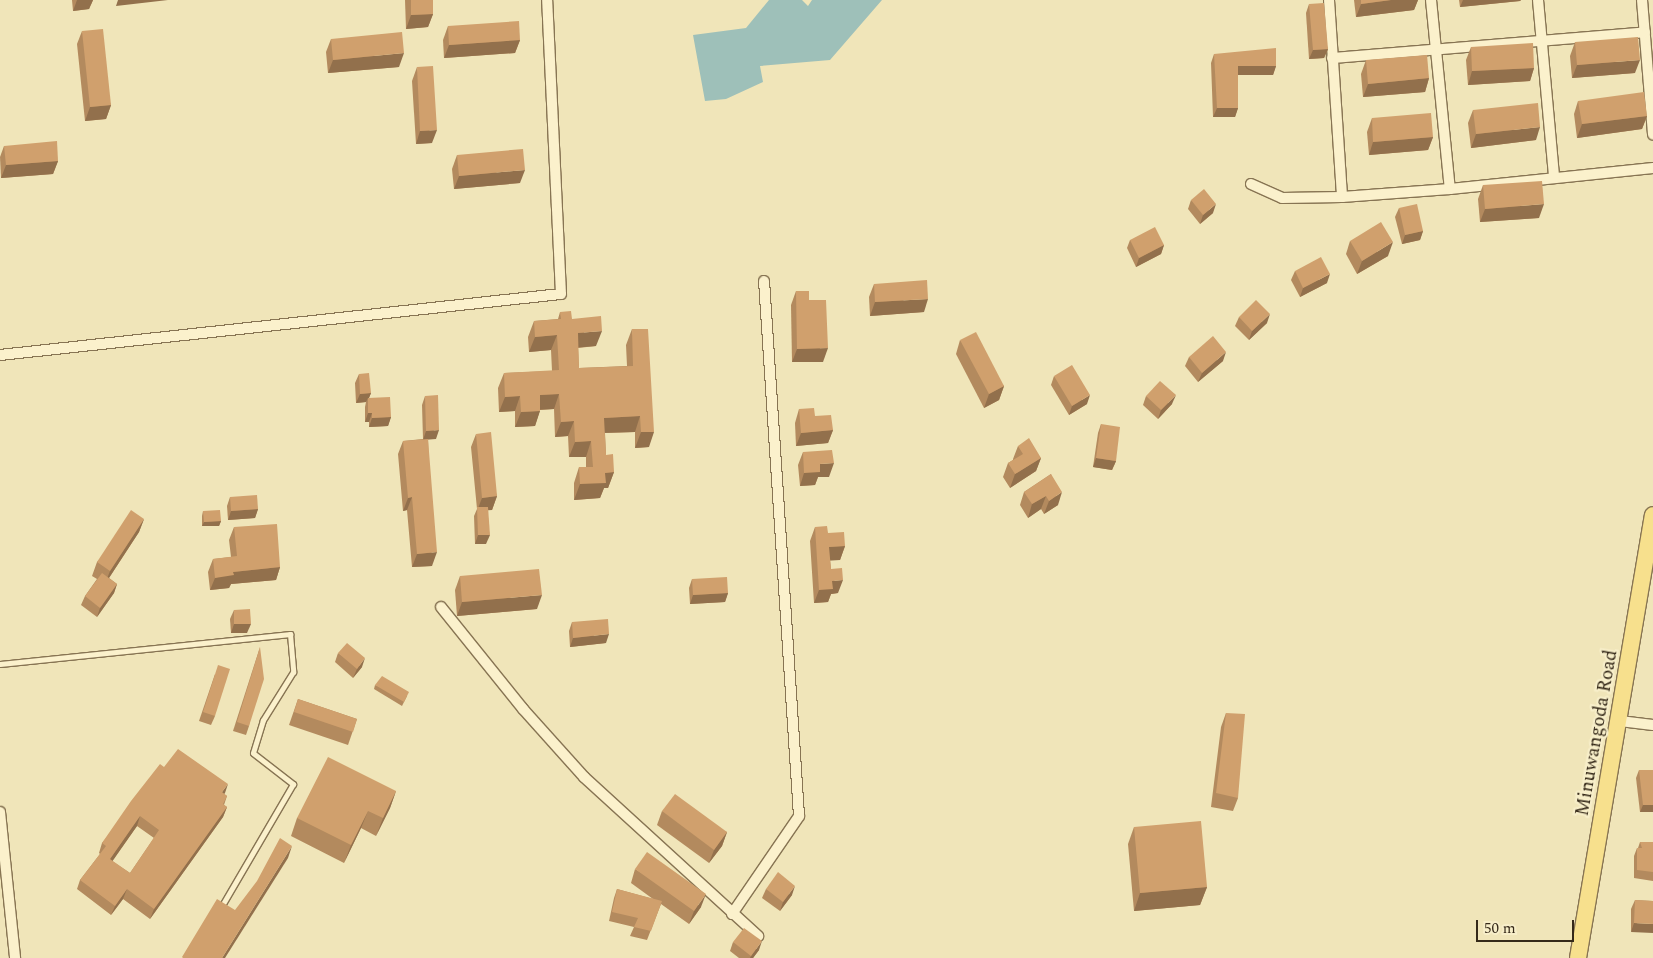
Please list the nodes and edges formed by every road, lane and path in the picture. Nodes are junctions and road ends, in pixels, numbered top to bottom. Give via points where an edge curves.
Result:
1 (547, 0) edge
2 (1329, 0) edge
3 (1430, 0) edge
4 (1538, 0) edge
5 (1642, 0) edge
6 (1645, 32) junction
7 (1542, 40) junction
8 (1434, 50) junction
9 (1332, 58) junction
10 (1653, 135) edge
11 (1653, 168) edge
12 (1554, 176) junction
13 (1251, 184) dead end
14 (1450, 189) junction
15 (1342, 197) junction
16 (764, 281) dead end
17 (0, 355) edge
18 (1653, 515) edge
19 (442, 607) dead end
20 (0, 664) edge
21 (1620, 721) junction
22 (1653, 725) edge
23 (0, 812) edge
24 (223, 904) edge
25 (732, 914) junction
26 (758, 936) edge
27 (15, 958) edge
28 (1578, 958) edge

1 - 17 street via 561,294
2 - 9 street
3 - 8 street
4 - 7 street
5 - 6 street
6 - 7 street
6 - 10 street
7 - 8 street
7 - 12 street
8 - 9 street
8 - 14 street
9 - 15 street
11 - 12 street
12 - 14 street
13 - 15 street via 1282,198
14 - 15 street
16 - 25 street via 799,816
18 - 21 main road, Minuwangoda Road
19 - 25 street via 523,709 584,777
20 - 24 lane via 290,634 293,672 263,720 253,753 293,784
21 - 22 street
21 - 28 main road, Minuwangoda Road
23 - 27 street
25 - 26 street

